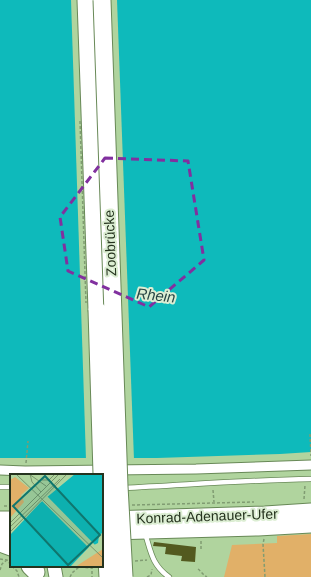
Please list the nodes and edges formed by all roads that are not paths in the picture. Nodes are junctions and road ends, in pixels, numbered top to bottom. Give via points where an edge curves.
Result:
1 (86, 0) edge
2 (102, 0) edge
3 (311, 465) edge
4 (0, 470) edge
5 (311, 479) edge
6 (108, 484) edge
7 (308, 505) edge
8 (103, 519) edge
9 (311, 525) edge
10 (144, 531) junction
11 (103, 532) edge
12 (0, 543) edge
13 (9, 554) edge
14 (54, 567) edge
15 (56, 577) edge
16 (108, 577) edge
17 (124, 577) edge
18 (169, 577) edge

1 - 6 highway, Zoobrücke, bridge
2 - 6 highway, Zoobrücke, bridge
3 - 4 street via 196,469
5 - 6 lane
6 - 16 highway, bridge
6 - 17 highway, bridge
7 - 8 main road, Konrad-Adenauer-Ufer via 265,514
9 - 10 main road, Konrad-Adenauer-Ufer
10 - 11 main road, Konrad-Adenauer-Ufer
10 - 18 lane via 153,559
12 - 13 highway
14 - 15 main road

